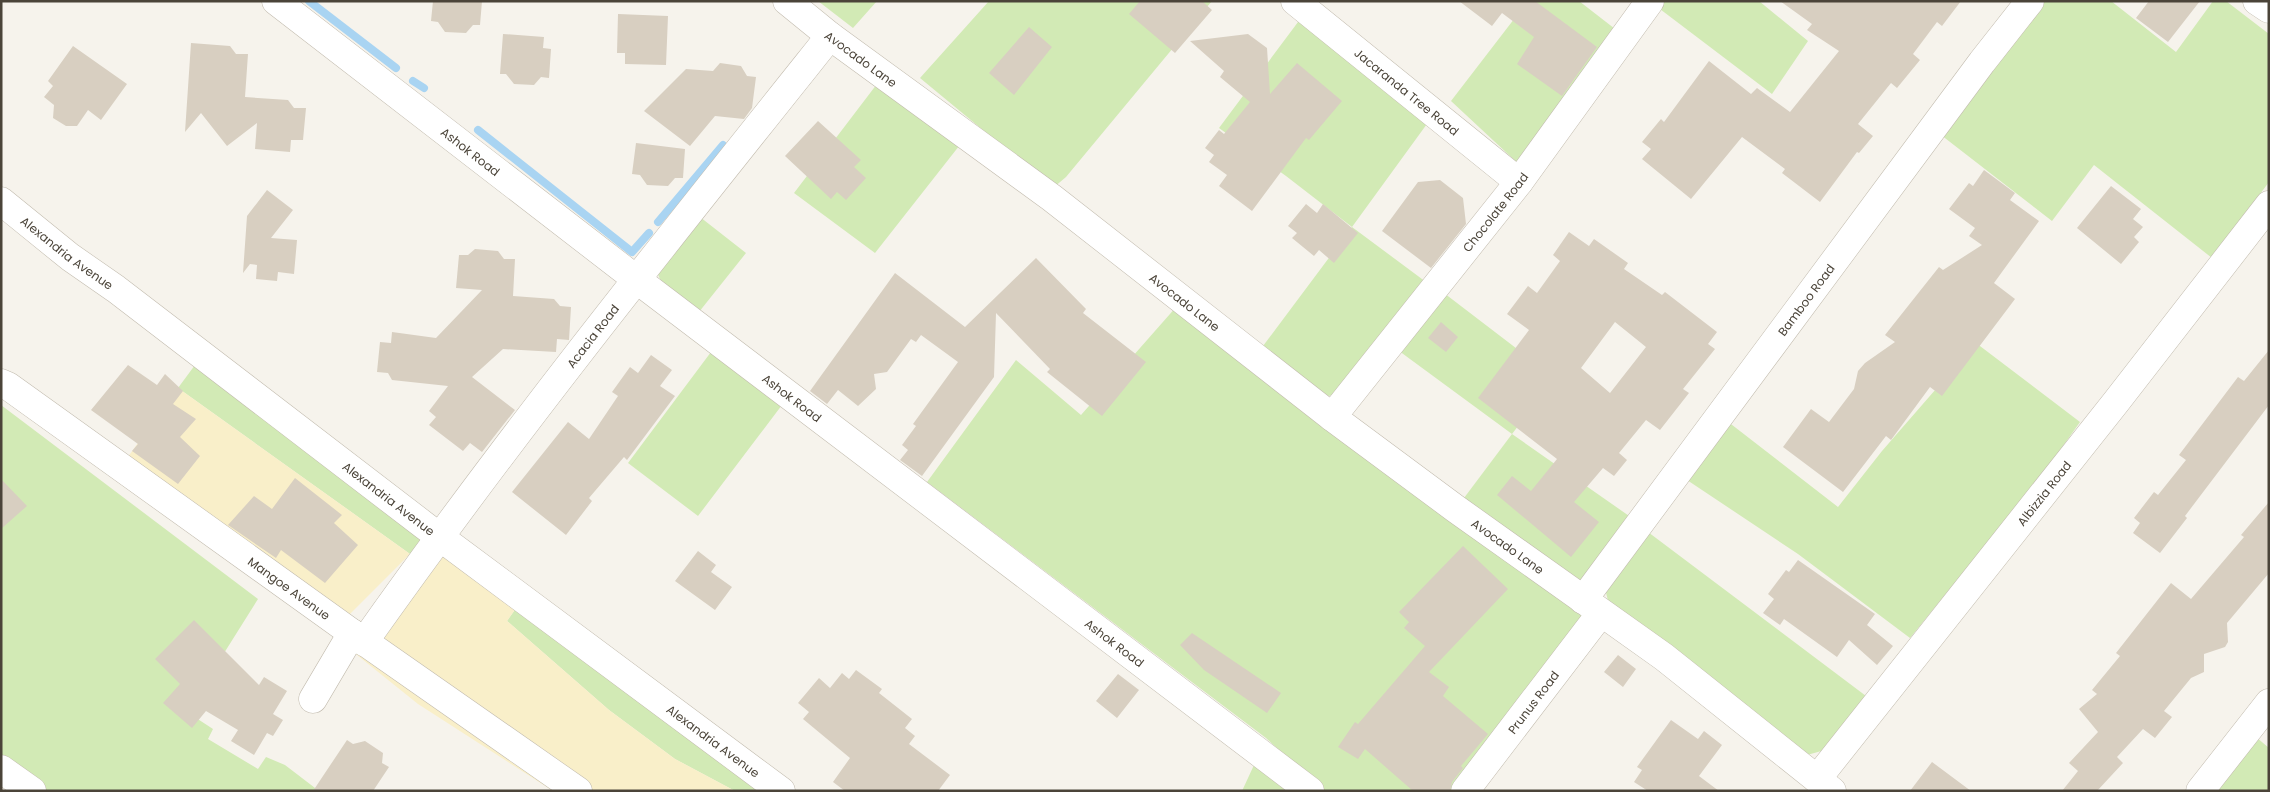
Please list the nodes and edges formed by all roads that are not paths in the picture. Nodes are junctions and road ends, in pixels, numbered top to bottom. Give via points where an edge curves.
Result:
1 (276, 1) edge
2 (787, 1) edge
3 (1296, 1) edge
4 (1650, 1) edge
5 (2030, 1) edge
6 (2257, 1) edge
7 (2269, 9) edge
8 (830, 36) junction
9 (1519, 182) junction
10 (1, 200) edge
11 (2269, 205) edge
12 (636, 279) junction
13 (1, 383) edge
14 (1332, 417) junction
15 (439, 536) junction
16 (1592, 606) junction
17 (358, 637) junction
18 (314, 699) dead end
19 (2269, 702) edge
20 (1, 769) edge
21 (1825, 785) edge
22 (32, 791) edge
23 (578, 791) edge
24 (780, 791) edge
25 (1310, 791) edge
26 (1465, 791) edge
27 (2200, 791) edge

1 - 12 street, Ashok Road
2 - 8 street, Avocado Lane
3 - 9 street, Jacaranda Tree Road
4 - 9 street, Chocolate Road
5 - 16 street, Bamboo Road via 1982,62
6 - 7 street
8 - 12 street, Acacia Road
8 - 14 street, Avocado Lane via 1052,198
9 - 14 street, Chocolate Road
10 - 15 street, Alexandria Avenue via 70,257
11 - 21 street, Albizzia Road
12 - 15 street, Acacia Road
12 - 25 street, Ashok Road
13 - 17 street, Mangoe Avenue
14 - 16 street, Avocado Lane
15 - 17 street, Acacia Road
15 - 24 street, Alexandria Avenue
16 - 21 street, Avocado Lane via 1664,657
16 - 26 street, Prunus Road
17 - 18 street, Acacia Road
17 - 23 street, Mangoe Avenue
19 - 27 street
20 - 22 street

